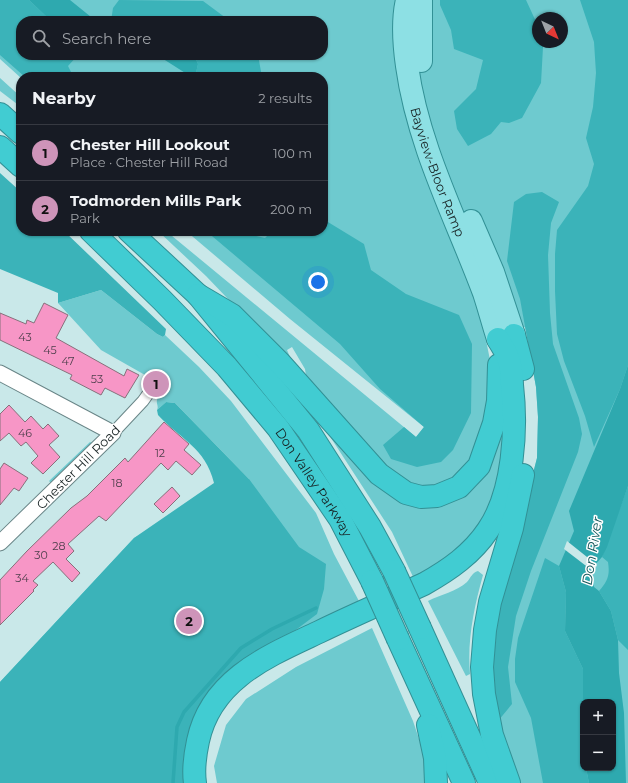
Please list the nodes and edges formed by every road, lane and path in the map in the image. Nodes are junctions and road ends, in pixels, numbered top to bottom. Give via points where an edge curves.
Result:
1 (407, 0) edge
2 (421, 0) edge
3 (0, 114) edge
4 (16, 128) edge
5 (0, 147) edge
6 (16, 161) edge
7 (95, 236) edge
8 (133, 236) edge
9 (198, 295) junction
10 (506, 337) junction
11 (0, 373) edge
12 (153, 387) dead end
13 (113, 433) junction
14 (518, 496) junction
15 (0, 543) edge
16 (420, 686) junction
17 (195, 783) edge
18 (206, 783) edge
19 (436, 783) edge
20 (464, 783) edge
21 (490, 783) edge
22 (508, 783) edge

1 - 10 main road, Bayview-Bloor Ramp via 405,54 418,123 484,294
2 - 10 main road, Bayview-Bloor Ramp via 421,60 431,116 448,166 493,272
3 - 4 highway
5 - 6 highway
7 - 16 highway, Don Valley Parkway, bridge via 227,367 278,428 340,519 372,581
8 - 9 highway, Don Valley Parkway
9 - 10 highway via 232,315 280,363 379,474 406,493 421,497 438,496 459,487 479,466 494,423
9 - 21 highway, Don Valley Parkway, bridge via 308,430 370,527 394,571
10 - 14 highway via 521,357 527,391 525,468
10 - 17 highway via 514,406 511,462 506,486 489,528 476,546 446,571 424,584 268,656 241,673 225,688 206,716 194,761
11 - 13 street
12 - 13 street, Chester Hill Road
13 - 15 street, Chester Hill Road
14 - 18 highway via 490,545 457,576 429,593 266,669 240,687 226,702 211,733 206,760
14 - 22 highway via 512,528 484,630 482,667 492,735
16 - 19 highway via 435,758
16 - 20 highway, Don Valley Parkway

